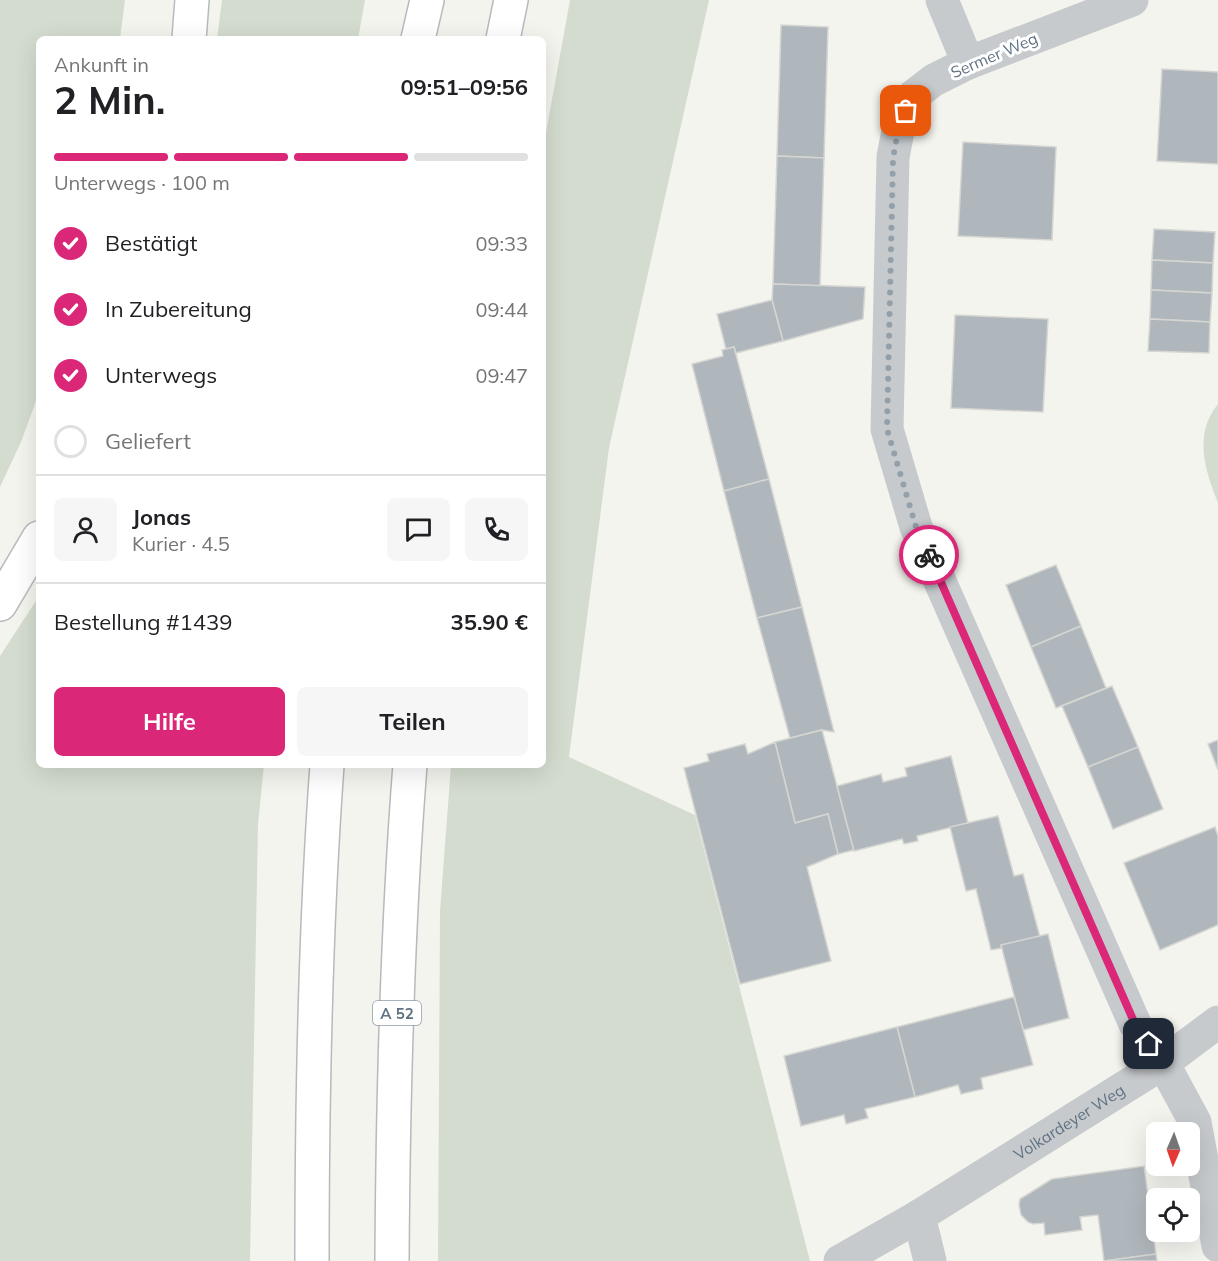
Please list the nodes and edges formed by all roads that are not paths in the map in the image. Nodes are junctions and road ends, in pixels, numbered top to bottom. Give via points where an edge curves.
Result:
1 (192, 0) edge
2 (427, 0) edge
3 (511, 0) edge
4 (942, 0) edge
5 (1132, 0) edge
6 (189, 36) edge
7 (419, 36) edge
8 (504, 36) edge
9 (968, 63) junction
10 (36, 543) edge
11 (0, 604) edge
12 (327, 768) edge
13 (410, 768) edge
14 (1218, 1022) edge
15 (1163, 1063) junction
16 (919, 1216) junction
17 (1218, 1246) edge
18 (312, 1261) edge
19 (392, 1261) edge
20 (840, 1261) edge
21 (930, 1261) edge

1 - 6 main road
2 - 7 main road
3 - 8 main road
4 - 9 street
5 - 9 street, Sermer Weg
9 - 15 street, Sermer Weg via 913,96 899,126 893,158 887,429 916,527 1135,1024
10 - 11 main road
12 - 18 main road via 319,884
13 - 19 main road, A 52 via 401,887
14 - 15 street, Volkardeyer Weg
15 - 16 street, Volkardeyer Weg
15 - 17 street, Sermer Weg via 1195,1122
16 - 20 street, Volkardeyer Weg
16 - 21 street

